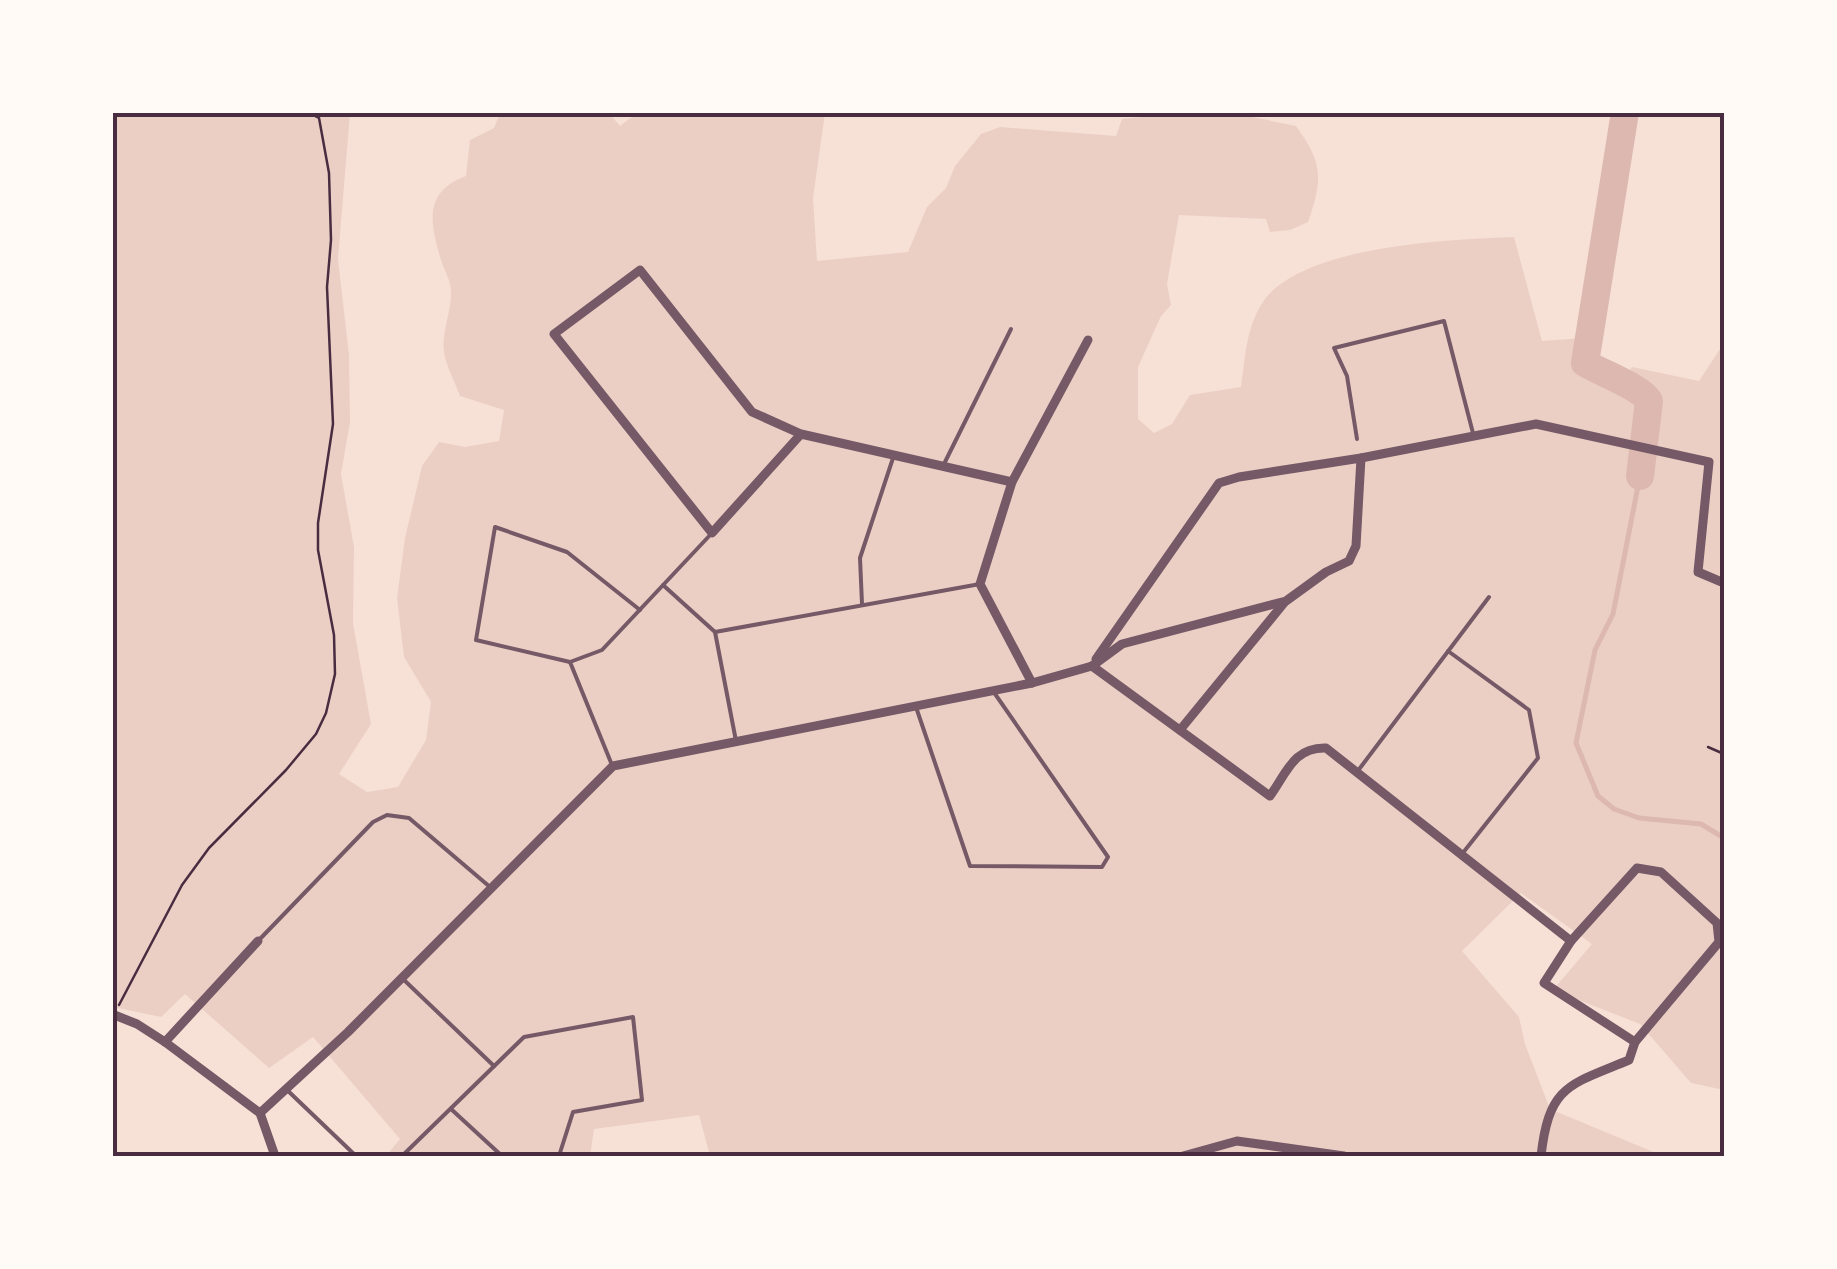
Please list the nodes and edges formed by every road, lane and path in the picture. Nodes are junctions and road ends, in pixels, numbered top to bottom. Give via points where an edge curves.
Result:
1 (121, 112) edge
2 (307, 112) edge
3 (112, 114) edge
4 (1011, 329) dead end
5 (1088, 340) dead end
6 (801, 434) junction
7 (1474, 436) junction
8 (1357, 438) dead end
9 (894, 455) junction
10 (1361, 458) junction
11 (943, 466) junction
12 (1012, 482) junction
13 (712, 534) junction
14 (1724, 583) edge
15 (980, 584) junction
16 (664, 585) junction
17 (1489, 597) dead end
18 (1286, 601) junction
19 (862, 606) junction
20 (640, 610) junction
21 (715, 632) junction
22 (1448, 652) junction
23 (570, 662) junction
24 (1092, 666) junction
25 (1032, 683) junction
26 (993, 691) junction
27 (916, 706) junction
28 (1180, 730) junction
29 (736, 742) junction
30 (1708, 748) dead end
31 (1724, 754) edge
32 (613, 766) junction
33 (1357, 772) junction
34 (1462, 855) junction
35 (490, 888) junction
36 (258, 941) joint
37 (1571, 941) junction
38 (400, 977) junction
39 (112, 1014) edge
40 (165, 1042) junction
41 (1635, 1042) junction
42 (494, 1066) junction
43 (286, 1089) junction
44 (450, 1108) junction
45 (260, 1113) junction
46 (276, 1156) edge
47 (356, 1156) edge
48 (402, 1156) edge
49 (502, 1156) edge
50 (559, 1156) edge
51 (1182, 1156) edge
52 (1344, 1156) edge
53 (1541, 1156) edge

1 - 3 path
2 - 39 path via 319,118 329,174 333,424 318,523 334,635 326,713 286,770 182,885
4 - 11 lane
5 - 12 street
6 - 9 street
6 - 13 street
6 - 13 street via 752,412 640,270 554,334
7 - 8 lane via 1444,321 1334,348 1347,376
7 - 10 street
7 - 14 street via 1536,424 1709,462 1698,572
9 - 11 street
9 - 19 lane via 860,558
10 - 18 street via 1356,546 1349,562
10 - 24 street via 1219,483
11 - 12 street
12 - 15 street
13 - 16 lane
15 - 19 lane
15 - 25 street
16 - 20 lane
16 - 21 lane
17 - 22 lane
18 - 24 street via 1122,644
18 - 28 street
19 - 21 lane
20 - 23 lane via 602,650
20 - 23 lane via 567,552 495,527 476,640
21 - 29 lane
22 - 33 lane
22 - 34 lane via 1529,710 1538,758
23 - 32 lane
24 - 25 street
24 - 28 street
25 - 26 street
26 - 27 street
26 - 27 lane via 1108,857 1102,867 970,866
27 - 29 street
28 - 33 street via 1270,796 1300,752 1312,748 1326,748
29 - 32 street
30 - 31 path
32 - 35 street
33 - 34 street
34 - 37 street
35 - 36 lane via 410,818 386,815
35 - 38 street
36 - 40 street
37 - 41 street via 1544,983
37 - 41 street via 1638,868 1661,872 1717,922 1719,942
38 - 42 lane
38 - 43 street
39 - 40 street
40 - 45 street
41 - 53 street via 1628,1060 1565,1087 1544,1126
42 - 44 lane
42 - 50 lane via 524,1037 633,1017 642,1100 573,1112
43 - 45 street
43 - 47 lane
44 - 48 lane
44 - 49 lane
45 - 46 street
51 - 52 street via 1238,1141

